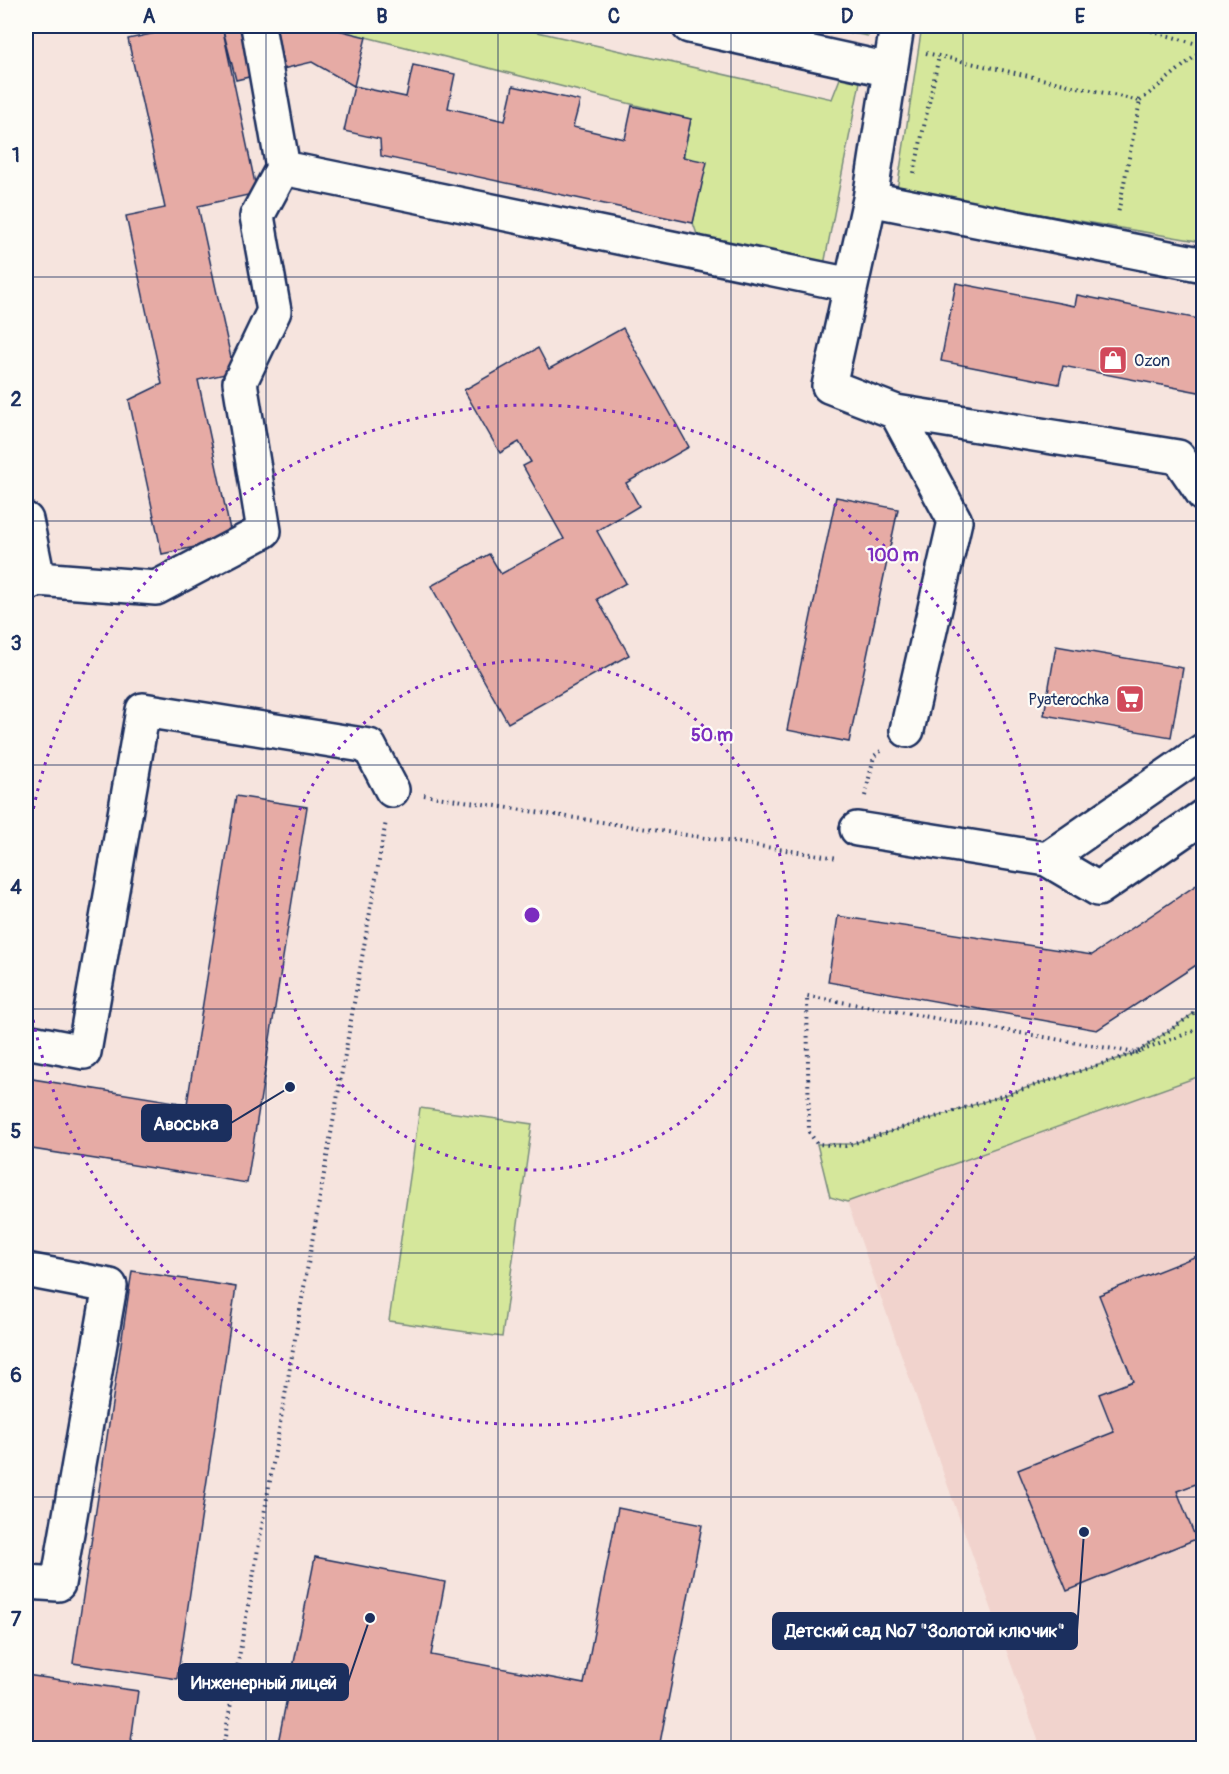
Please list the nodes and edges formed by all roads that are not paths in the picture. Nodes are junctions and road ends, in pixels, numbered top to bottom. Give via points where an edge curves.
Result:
1 (258, 26) edge
2 (689, 26) edge
3 (893, 47) edge
4 (283, 168) junction
5 (870, 199) junction
6 (1203, 265) edge
7 (851, 285) junction
8 (896, 412) junction
9 (1203, 495) edge
10 (26, 520) edge
11 (32, 581) edge
12 (907, 730) road end
13 (1203, 750) edge
14 (392, 790) road end
15 (1203, 816) edge
16 (856, 830) road end
17 (1047, 859) junction
18 (26, 1041) edge
19 (26, 1270) edge
20 (26, 1582) edge

1 - 4 lane
2 - 3 lane
3 - 5 lane
4 - 7 lane
4 - 11 lane via 257,216 274,311 240,381 264,531 156,588
5 - 6 lane
5 - 7 lane
7 - 8 lane via 829,386
8 - 9 lane via 1178,457
8 - 12 lane via 955,521
10 - 11 lane
13 - 17 lane
14 - 18 lane via 369,746 143,710 84,1052
15 - 17 lane via 1098,890
16 - 17 lane
19 - 20 lane via 110,1286 58,1584

